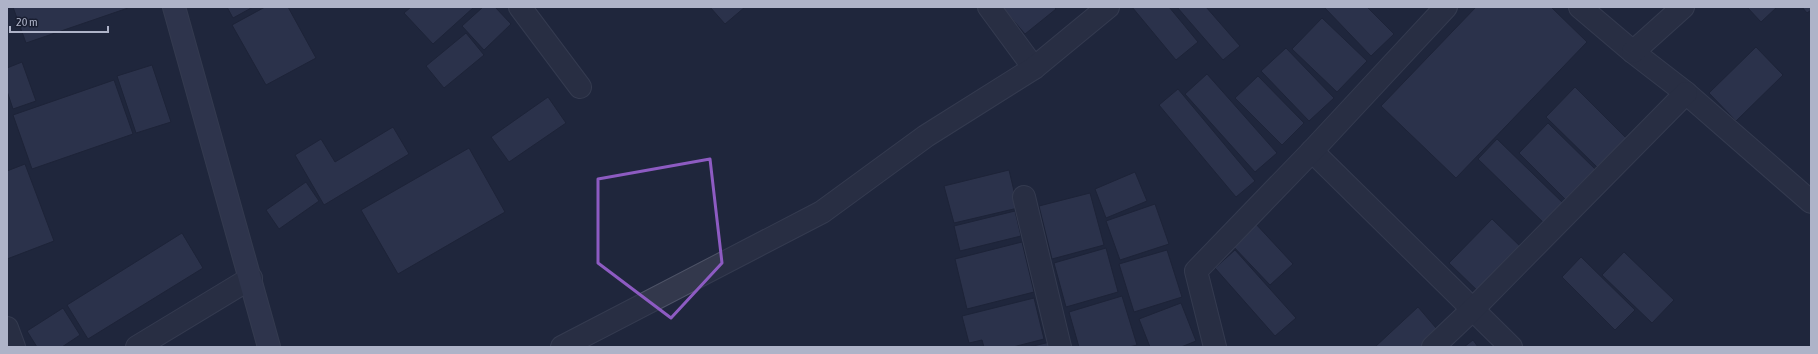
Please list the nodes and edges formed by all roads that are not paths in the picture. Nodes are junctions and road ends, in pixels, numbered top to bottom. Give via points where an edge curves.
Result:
1 (174, 7) edge
2 (520, 7) edge
3 (989, 7) edge
4 (1108, 7) edge
5 (1446, 7) edge
6 (1580, 7) edge
7 (1683, 7) edge
8 (1633, 52) junction
9 (1034, 68) junction
10 (580, 88) dead end
11 (1686, 94) junction
12 (1312, 151) junction
13 (1024, 197) dead end
14 (1811, 202) edge
15 (251, 278) junction
16 (1473, 309) junction
17 (7, 328) edge
18 (14, 347) edge
19 (137, 347) edge
20 (269, 347) edge
21 (562, 347) edge
22 (1060, 347) edge
23 (1215, 347) edge
24 (1433, 347) edge
25 (1511, 347) edge

1 - 15 main road
2 - 10 street
3 - 9 street
4 - 9 street
5 - 12 street
6 - 8 street
7 - 8 street
8 - 11 street
9 - 21 street via 926,136 822,212
11 - 14 street
11 - 16 street
12 - 16 street
12 - 23 street via 1196,270
13 - 22 street
15 - 19 street
15 - 20 main road
16 - 24 street
16 - 25 street
17 - 18 street

